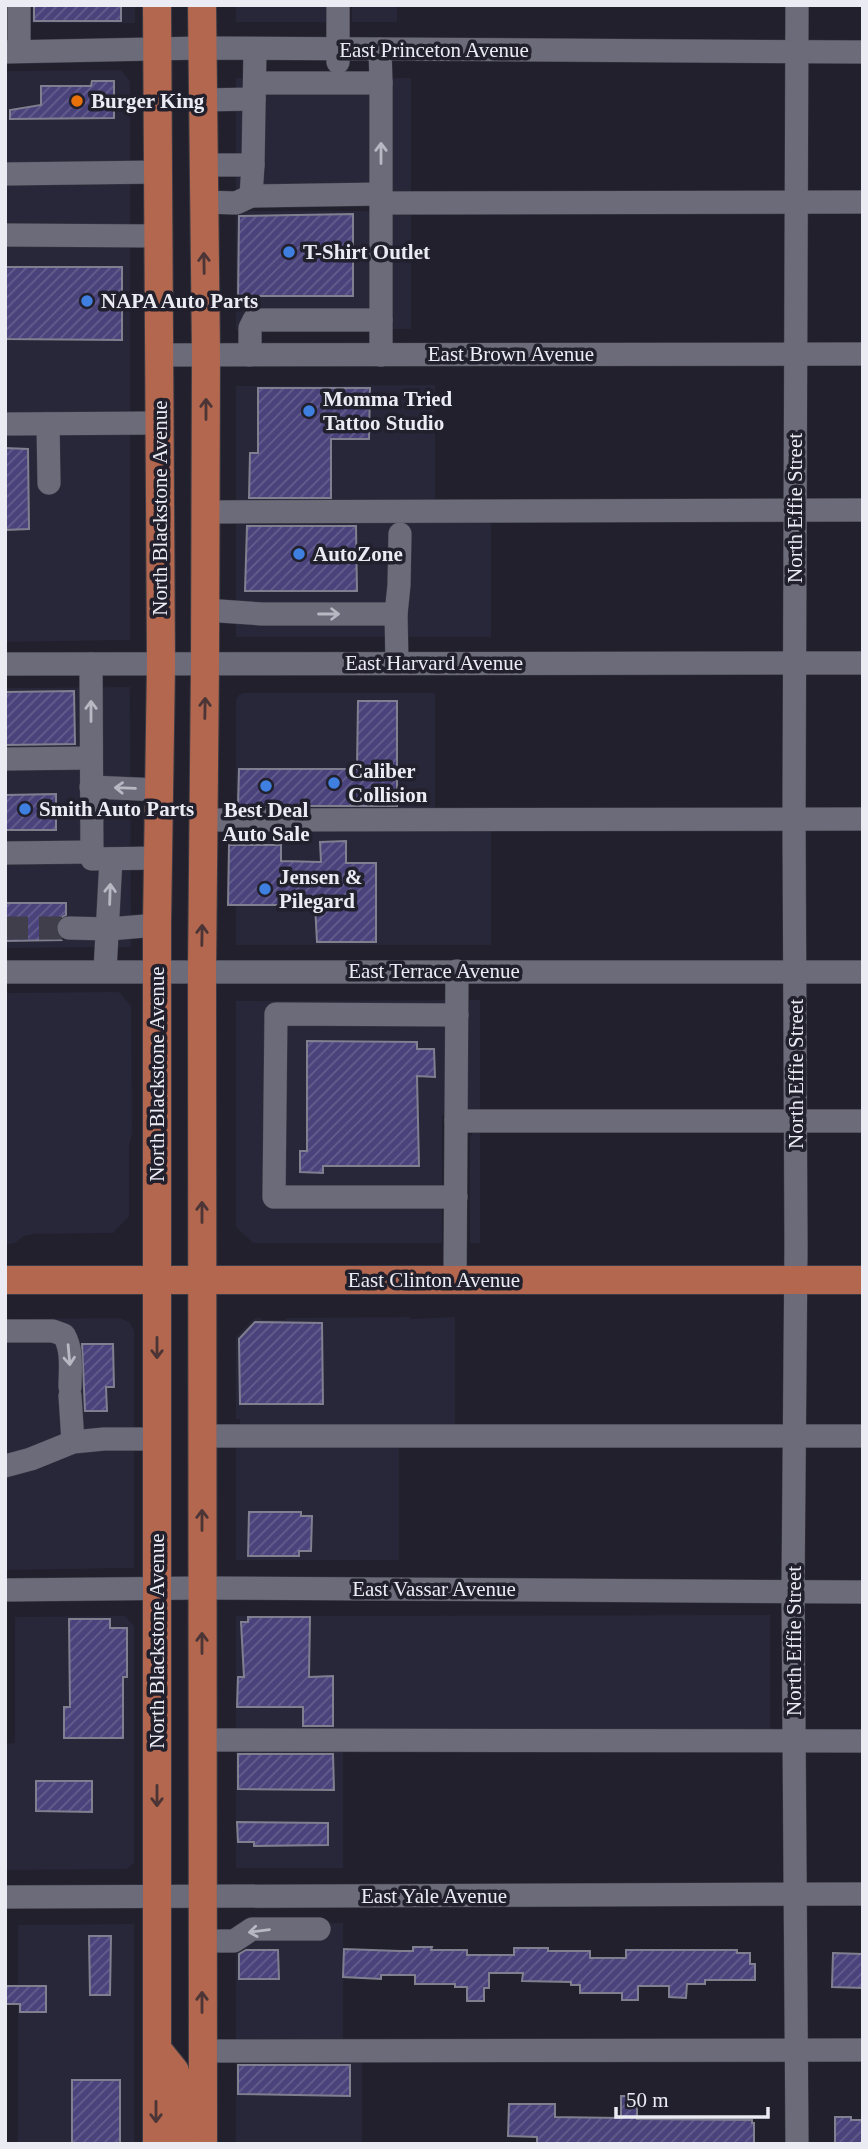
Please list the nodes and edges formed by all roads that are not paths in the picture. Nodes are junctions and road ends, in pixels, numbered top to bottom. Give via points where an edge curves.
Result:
1 (19, 5) edge
2 (157, 5) edge
3 (202, 5) edge
4 (338, 5) edge
5 (797, 5) edge
6 (157, 48) junction
7 (202, 48) junction
8 (255, 49) junction
9 (303, 49) junction
10 (337, 49) junction
11 (380, 49) junction
12 (12, 52) edge
13 (797, 52) junction
14 (863, 52) edge
15 (302, 83) junction
16 (338, 83) junction
17 (381, 83) junction
18 (254, 91) junction
19 (202, 100) junction
20 (203, 165) junction
21 (253, 165) junction
22 (158, 172) junction
23 (5, 174) edge
24 (251, 196) junction
25 (381, 199) junction
26 (204, 202) junction
27 (797, 202) junction
28 (863, 202) edge
29 (5, 236) edge
30 (158, 236) junction
31 (323, 318) junction
32 (381, 320) junction
33 (794, 354) junction
34 (863, 354) edge
35 (159, 355) junction
36 (205, 355) junction
37 (250, 355) junction
38 (324, 355) junction
39 (381, 355) junction
40 (159, 423) junction
41 (5, 424) edge
42 (48, 424) junction
43 (49, 483) dead end
44 (796, 510) junction
45 (863, 510) edge
46 (205, 512) junction
47 (400, 534) dead end
48 (205, 610) junction
49 (396, 614) junction
50 (397, 663) junction
51 (795, 663) junction
52 (863, 663) edge
53 (5, 664) edge
54 (91, 664) junction
55 (161, 664) junction
56 (205, 664) junction
57 (91, 758) junction
58 (5, 760) edge
59 (91, 787) junction
60 (160, 790) junction
61 (863, 819) edge
62 (203, 820) junction
63 (794, 820) junction
64 (5, 853) edge
65 (102, 855) junction
66 (159, 858) junction
67 (157, 925) junction
68 (69, 928) tunnel mouth
69 (109, 929) junction
70 (105, 971) junction
71 (157, 971) junction
72 (202, 971) junction
73 (457, 971) junction
74 (5, 972) edge
75 (796, 972) junction
76 (863, 972) edge
77 (457, 1015) junction
78 (456, 1121) junction
79 (796, 1121) junction
80 (863, 1121) edge
81 (456, 1197) junction
82 (157, 1279) junction
83 (5, 1280) edge
84 (202, 1280) junction
85 (455, 1280) junction
86 (796, 1280) junction
87 (863, 1280) edge
88 (5, 1331) edge
89 (202, 1436) junction
90 (794, 1436) junction
91 (863, 1436) edge
92 (158, 1439) junction
93 (73, 1442) junction
94 (5, 1466) edge
95 (156, 1588) junction
96 (201, 1588) junction
97 (5, 1590) edge
98 (793, 1591) junction
99 (863, 1592) edge
100 (202, 1740) junction
101 (795, 1741) junction
102 (863, 1741) edge
103 (863, 1894) edge
104 (797, 1895) junction
105 (158, 1896) junction
106 (202, 1896) junction
107 (5, 1897) edge
108 (320, 1929) dead end
109 (202, 1941) junction
110 (156, 2048) junction
111 (202, 2050) junction
112 (797, 2050) junction
113 (863, 2050) edge
114 (157, 2144) edge
115 (180, 2144) edge
116 (202, 2144) edge
117 (797, 2144) edge

1 - 12 street
2 - 6 main road, North Blackstone Avenue
3 - 7 main road, North Blackstone Avenue
4 - 10 street
5 - 13 street, North Effie Street
6 - 7 street, East Princeton Avenue
6 - 12 street, East Princeton Avenue
6 - 22 main road, North Blackstone Avenue
7 - 8 street, East Princeton Avenue
7 - 19 main road, North Blackstone Avenue
8 - 9 street, East Princeton Avenue
8 - 18 street
9 - 10 street, East Princeton Avenue
9 - 15 street
10 - 11 street, East Princeton Avenue
10 - 16 street
11 - 13 street, East Princeton Avenue
11 - 17 street
13 - 14 street, East Princeton Avenue
13 - 27 street, North Effie Street
15 - 16 street
15 - 18 street
16 - 17 street
25 -> 17 street
18 - 19 street
18 - 21 street
19 - 20 main road, North Blackstone Avenue
20 - 21 street
20 - 26 main road, North Blackstone Avenue
21 - 24 street
22 - 23 street
22 - 30 main road, North Blackstone Avenue
24 - 25 street
24 - 26 street via 236,203
25 - 27 street
25 - 32 street
36 -> 26 main road, North Blackstone Avenue
27 - 28 street
27 - 33 street, North Effie Street
29 - 30 street
30 - 35 main road, North Blackstone Avenue
31 - 32 street
31 - 37 street via 254,320
31 - 38 street
32 - 39 street
33 - 34 street, East Brown Avenue
33 - 39 street, East Brown Avenue
33 - 44 street, North Effie Street
35 - 36 street, East Brown Avenue
35 - 40 main road, North Blackstone Avenue
36 - 37 street, East Brown Avenue
46 -> 36 main road, North Blackstone Avenue
37 - 38 street, East Brown Avenue
38 - 39 street, East Brown Avenue
40 - 42 street
40 - 55 main road, North Blackstone Avenue
41 - 42 street
42 - 43 street
44 - 45 street
44 - 46 street
44 - 51 street, North Effie Street
46 - 48 main road, North Blackstone Avenue
47 - 49 street
48 -> 49 street
48 - 56 main road, North Blackstone Avenue
49 - 50 street
50 - 51 street, East Harvard Avenue
50 - 56 street, East Harvard Avenue
51 - 52 street, East Harvard Avenue
51 - 63 street, North Effie Street
53 - 54 street, East Harvard Avenue
54 - 55 street, East Harvard Avenue
57 -> 54 street
55 - 56 street, East Harvard Avenue
55 - 60 main road, North Blackstone Avenue
62 -> 56 main road, North Blackstone Avenue
57 - 58 street
57 - 59 street
60 -> 59 street
59 - 65 street
60 - 66 main road, North Blackstone Avenue
61 - 63 street
62 - 63 street
72 -> 62 main road, North Blackstone Avenue
63 - 75 street, North Effie Street
64 - 65 street
65 - 66 street
69 -> 65 street
66 - 67 main road, North Blackstone Avenue
67 - 69 street
67 - 71 main road, North Blackstone Avenue
68 - 69 street
69 - 70 street
70 - 71 street, East Terrace Avenue
70 - 74 street, East Terrace Avenue
71 - 72 street, East Terrace Avenue
71 - 82 main road, North Blackstone Avenue
72 - 73 street, East Terrace Avenue
84 -> 72 main road, North Blackstone Avenue
73 - 75 street, East Terrace Avenue
73 - 77 street
75 - 76 street, East Terrace Avenue
75 - 79 street, North Effie Street
77 - 78 street
77 - 81 street via 276,1014 274,1197
78 - 79 street
78 - 81 street
79 - 80 street
79 - 86 street, North Effie Street
81 - 85 street
82 - 83 main road, East Clinton Avenue
82 - 84 main road, East Clinton Avenue
82 -> 92 main road, North Blackstone Avenue
84 - 85 main road, East Clinton Avenue
84 - 89 main road, North Blackstone Avenue
85 - 86 main road, East Clinton Avenue
86 - 87 main road, East Clinton Avenue
86 - 90 street, North Effie Street
88 -> 93 street via 64,1335 70,1357
89 - 90 street
96 -> 89 main road, North Blackstone Avenue
90 - 91 street
90 - 98 street, North Effie Street
92 - 93 street
92 - 95 main road, North Blackstone Avenue
93 - 94 street
95 - 96 street, East Vassar Avenue
95 - 97 street, East Vassar Avenue
95 -> 105 main road, North Blackstone Avenue
96 - 98 street, East Vassar Avenue
100 -> 96 main road, North Blackstone Avenue
98 - 99 street, East Vassar Avenue
98 - 101 street, North Effie Street
100 - 101 street
100 - 106 main road, North Blackstone Avenue
101 - 102 street
101 - 104 street, North Effie Street
103 - 104 street, East Yale Avenue
104 - 106 street, East Yale Avenue
104 - 112 street, North Effie Street
105 - 106 street, East Yale Avenue
105 - 107 street, East Yale Avenue
105 - 110 main road, North Blackstone Avenue
106 - 109 main road, North Blackstone Avenue
108 -> 109 street via 252,1929 234,1941
111 -> 109 main road, North Blackstone Avenue
110 -> 114 main road, North Blackstone Avenue
110 - 115 main road via 175,2071
111 - 112 street
111 - 116 main road, North Blackstone Avenue
112 - 113 street
112 - 117 street, North Effie Street

